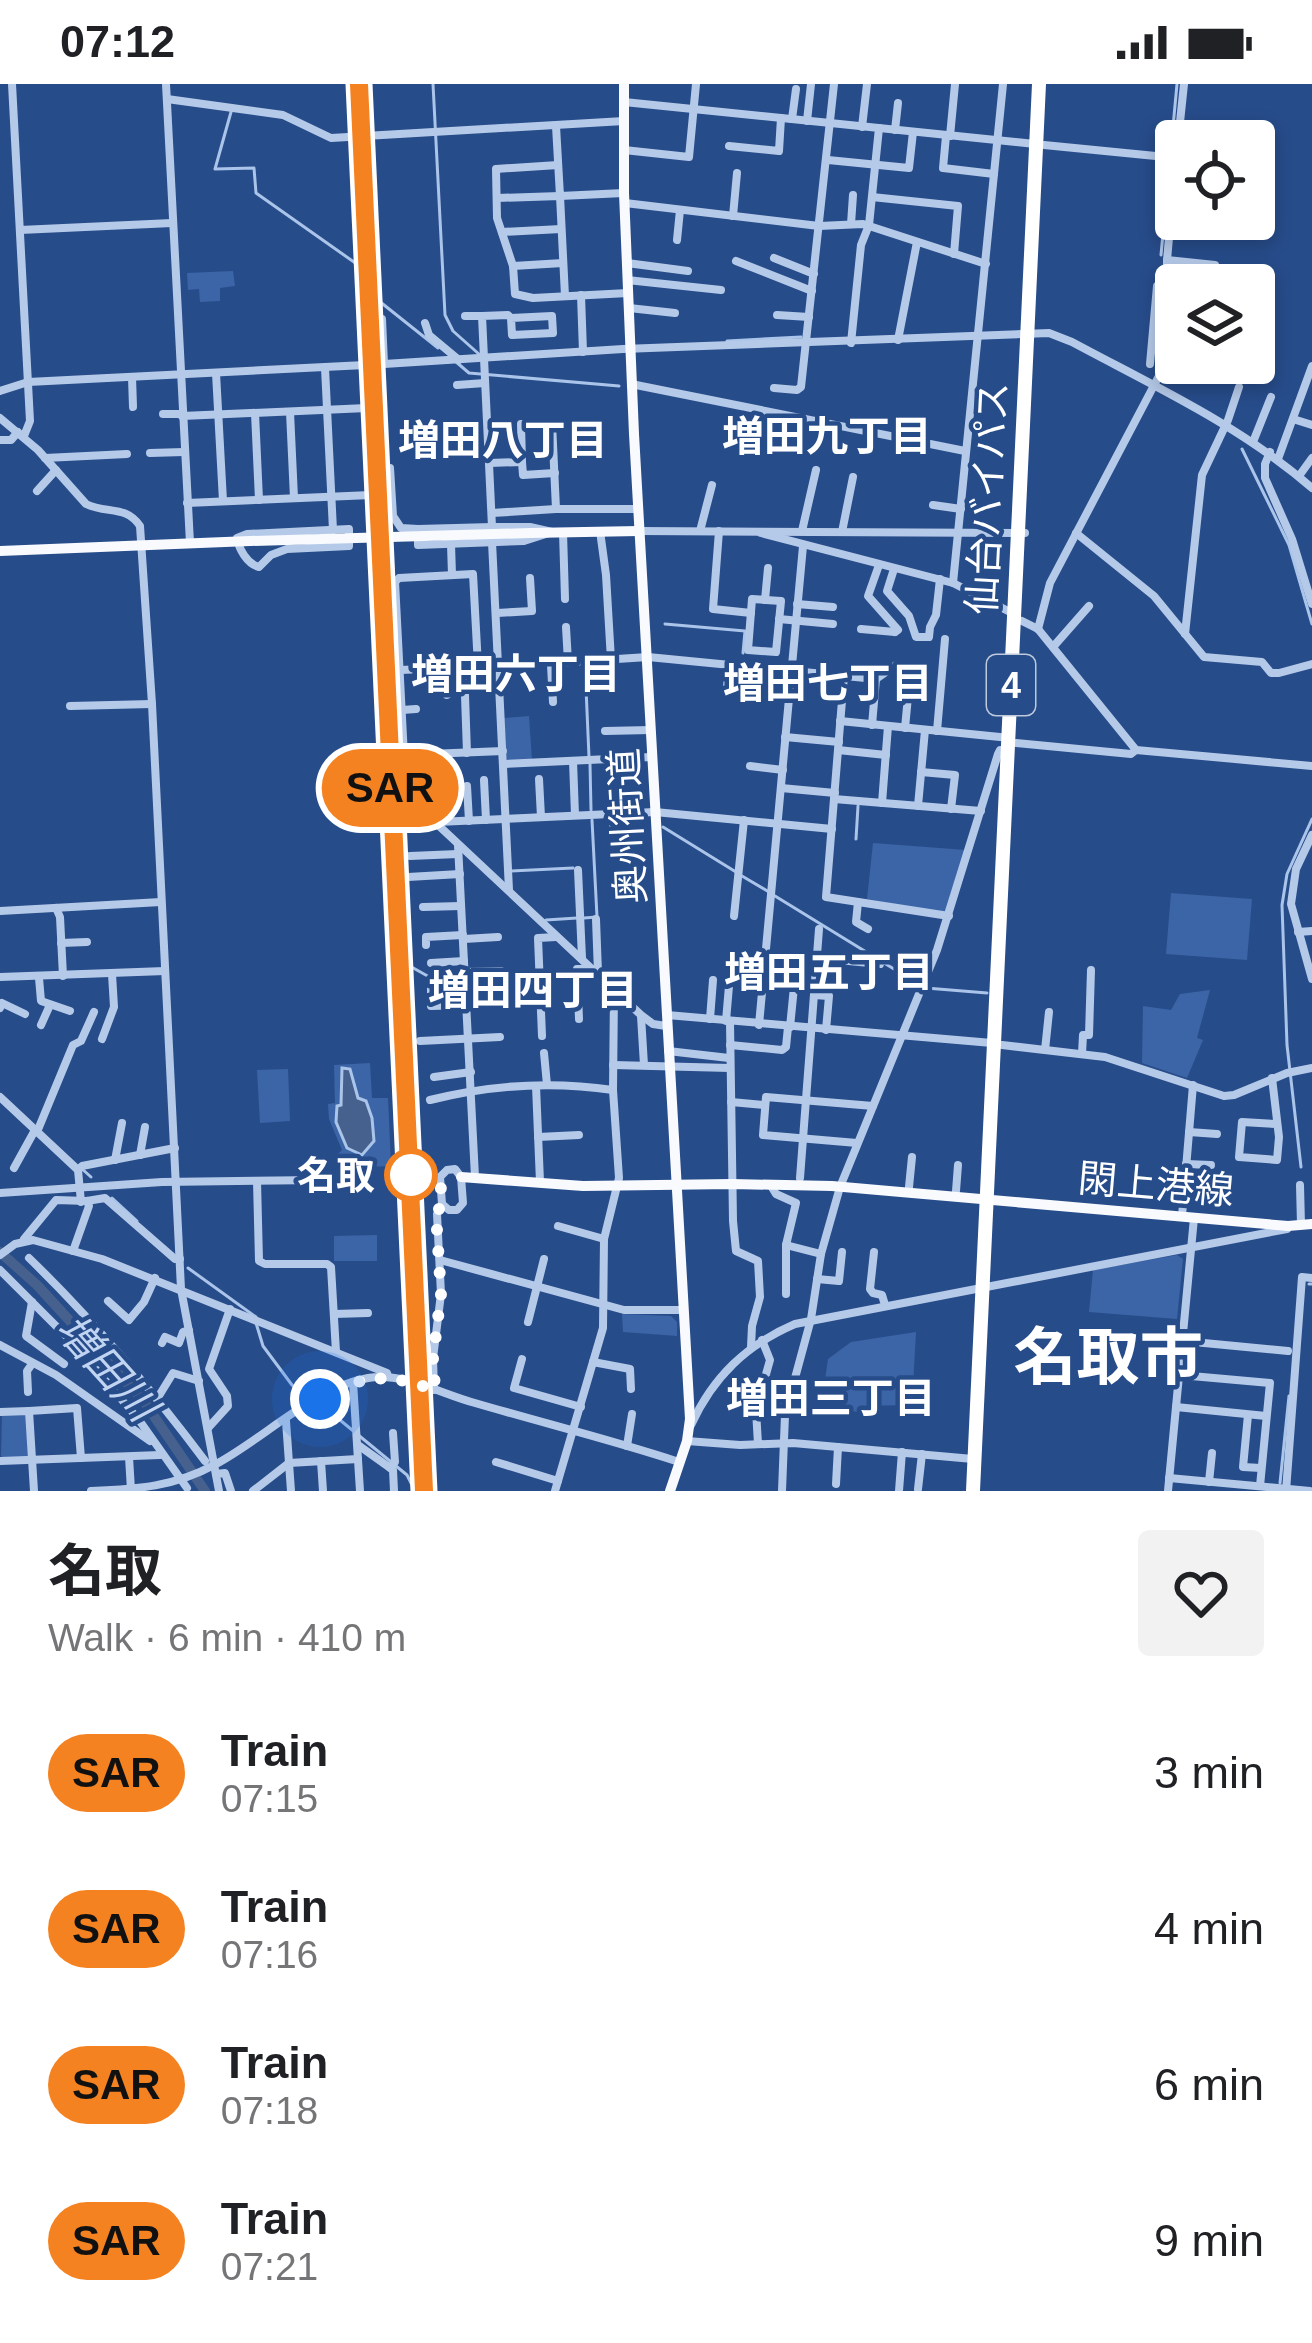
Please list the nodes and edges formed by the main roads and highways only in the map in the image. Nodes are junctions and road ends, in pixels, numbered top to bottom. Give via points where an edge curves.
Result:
1 (624, 84) edge
2 (1043, 84) edge
3 (639, 531) junction
4 (0, 551) edge
5 (468, 1177) road end
6 (732, 1184) junction
7 (841, 1184) junction
8 (676, 1185) junction
9 (989, 1198) junction
10 (1308, 1225) edge
11 (987, 1286) junction
12 (670, 1491) edge
13 (978, 1491) edge

1 - 3 main road, 奥州街道
2 - 9 highway, 仙台バイパス / 4
3 - 4 main road, bridge
3 - 8 main road, 奥州街道
5 - 8 main road, 閖上港線
6 - 7 main road, 閖上港線
6 - 7 main road, 閖上港線
6 - 8 main road, 閖上港線
7 - 9 main road, 閖上港線
7 - 9 main road, 閖上港線
8 - 12 main road, 奥州街道 via 689,1404
9 - 10 main road, 閖上港線 via 1258,1229
9 - 11 highway, 仙台バイパス / 4
11 - 13 highway, 仙台バイパス / 4
11 - 13 highway, 仙台バイパス / 4

